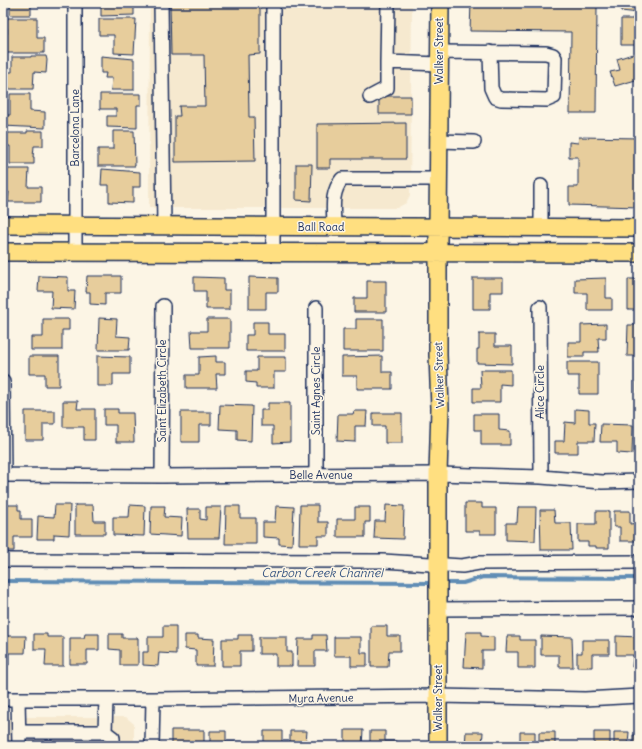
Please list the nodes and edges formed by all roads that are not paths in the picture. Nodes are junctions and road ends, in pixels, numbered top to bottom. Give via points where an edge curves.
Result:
1 (75, 3) edge
2 (161, 3) edge
3 (273, 3) edge
4 (388, 3) edge
5 (440, 3) edge
6 (490, 52) junction
7 (439, 58) junction
8 (387, 62) junction
9 (370, 97) dead end
10 (438, 141) junction
11 (474, 142) dead end
12 (438, 179) junction
13 (541, 186) dead end
14 (3, 225) edge
15 (75, 226) junction
16 (164, 226) junction
17 (273, 227) junction
18 (334, 227) junction
19 (438, 227) junction
20 (541, 227) junction
21 (639, 228) edge
22 (3, 252) edge
23 (75, 253) junction
24 (438, 253) junction
25 (639, 253) edge
26 (273, 254) junction
27 (163, 306) dead end
28 (540, 307) dead end
29 (316, 308) dead end
30 (3, 382) edge
31 (438, 474) junction
32 (3, 475) edge
33 (316, 475) junction
34 (162, 476) junction
35 (541, 477) junction
36 (639, 481) edge
37 (3, 560) edge
38 (639, 562) edge
39 (438, 567) junction
40 (438, 603) junction
41 (639, 608) edge
42 (438, 696) junction
43 (639, 696) edge
44 (3, 699) edge
45 (18, 699) junction
46 (106, 699) junction
47 (153, 700) junction
48 (19, 732) junction
49 (105, 732) junction
50 (19, 746) edge
51 (113, 746) edge
52 (152, 746) edge
53 (438, 746) edge

1 - 15 street, Barcelona Lane
2 - 16 street
3 - 17 street
4 - 8 street
5 - 7 main road, Walker Street
6 - 6 street via 553,55 554,98 547,100 495,97
6 - 7 street
7 - 8 street
7 - 10 main road, Walker Street
8 - 9 street via 387,88
10 - 11 street
10 - 12 main road, Walker Street
12 - 18 street via 342,179 334,192
12 - 19 main road, Walker Street
13 - 20 street
14 - 15 main road, Ball Road
15 - 16 main road, Ball Road
15 - 23 street, Barcelona Lane
16 - 17 main road, Ball Road
17 - 18 main road, Ball Road
17 - 26 street
18 - 19 main road, Ball Road
19 - 20 main road, Ball Road
19 - 24 main road, Walker Street
20 - 21 main road, Ball Road
22 - 23 main road
23 - 26 main road
24 - 25 main road
24 - 26 main road
24 - 31 main road, Walker Street
27 - 34 street, Saint Elizabeth Circle
28 - 35 street, Alice Circle
29 - 33 street, Saint Agnes Circle
30 - 32 street
31 - 33 street, Belle Avenue
31 - 35 street, Belle Avenue
31 - 39 main road, Walker Street
32 - 34 street, Belle Avenue
33 - 34 street, Belle Avenue
35 - 36 street, Belle Avenue via 602,482
37 - 39 street via 375,561
38 - 39 street via 479,563
39 - 40 main road, Walker Street
40 - 41 street
40 - 42 main road, Walker Street
42 - 43 street, Myra Avenue via 585,699
42 - 47 street, Myra Avenue
42 - 53 main road, Walker Street
44 - 45 street, Myra Avenue
45 - 46 street, Myra Avenue
45 - 48 street
46 - 47 street, Myra Avenue
46 - 49 street
47 - 52 street
48 - 49 street
48 - 50 street
49 - 51 street via 113,738

